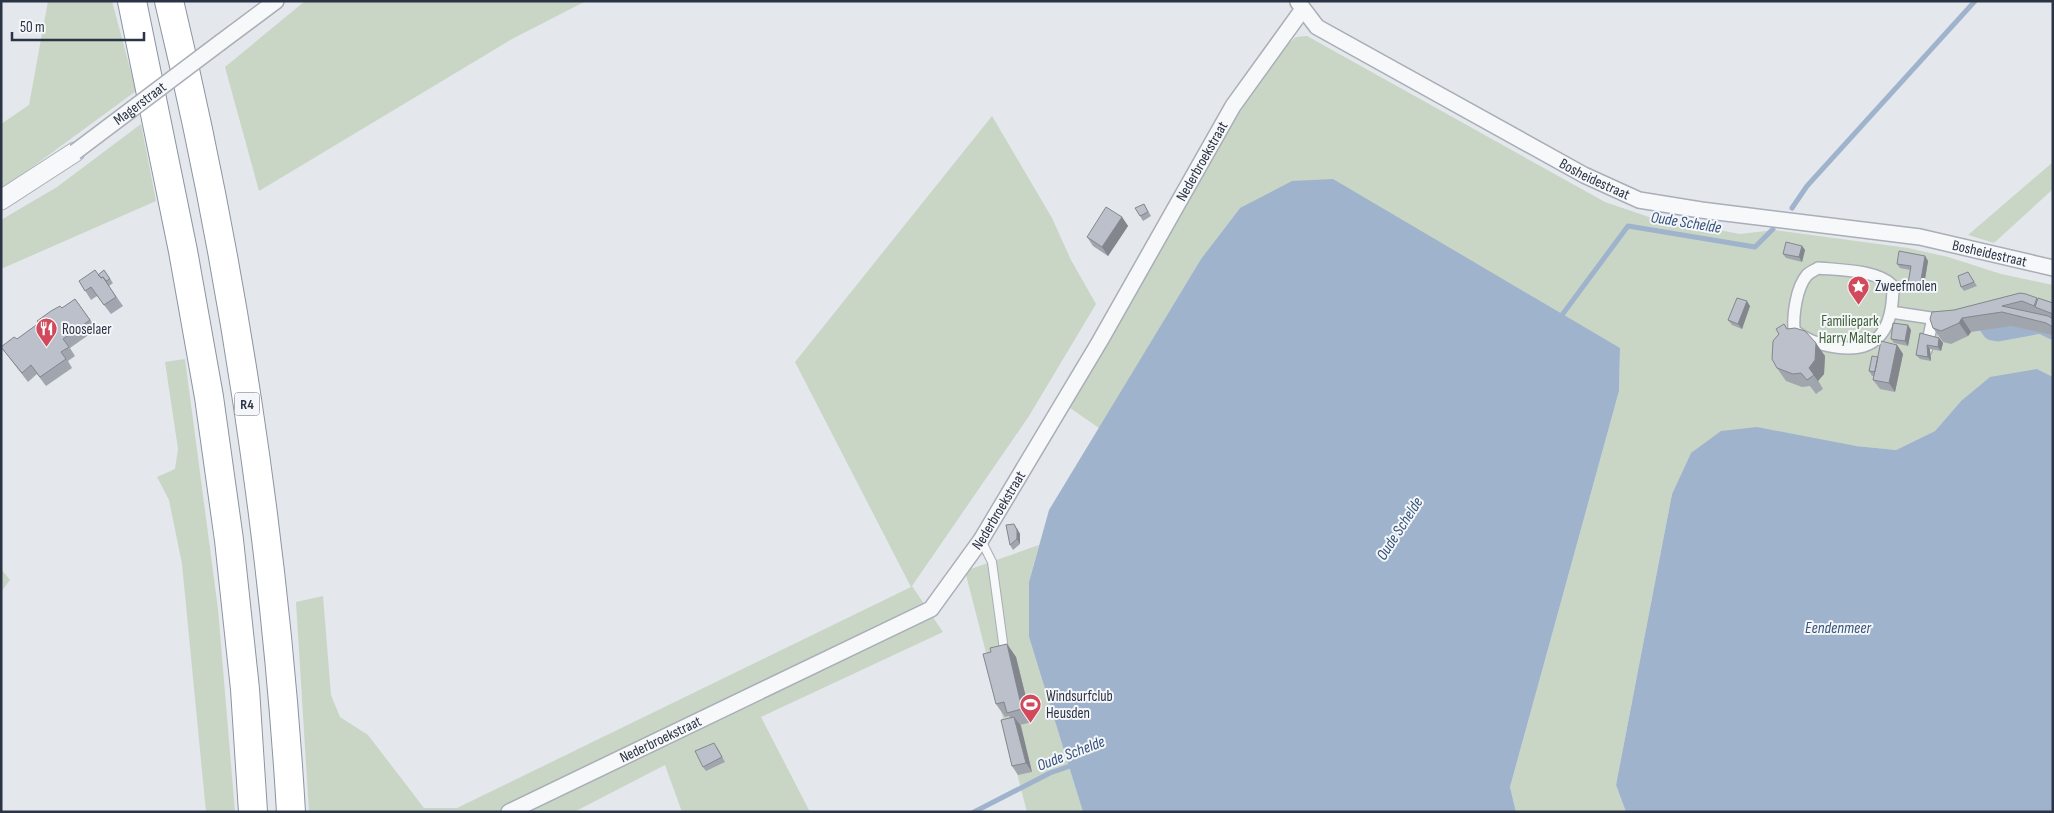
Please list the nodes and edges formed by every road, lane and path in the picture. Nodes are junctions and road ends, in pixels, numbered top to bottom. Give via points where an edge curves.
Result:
1 (132, 1) edge
2 (168, 1) edge
3 (276, 1) edge
4 (1300, 5) edge
5 (75, 152) joint
6 (1, 200) edge
7 (2053, 268) edge
8 (1891, 312) junction
9 (1933, 318) junction
10 (1955, 320) edge
11 (1925, 356) edge
12 (981, 540) junction
13 (1004, 650) edge
14 (254, 812) edge
15 (291, 812) edge
16 (509, 812) edge

1 - 14 highway, R4 via 209,397 231,558
2 - 15 highway, R4 via 218,237 244,386 270,570
3 - 5 street, Magerstraat, bridge
4 - 7 street, Bosheidestraat via 1317,27 1584,175 1639,200 1920,237
4 - 12 street, Nederbroekstraat via 1233,106 1100,341
5 - 6 street, Magerstraat
8 - 8 street via 1893,286 1887,280 1876,275 1818,268 1807,275 1802,287 1793,320 1794,330 1812,341 1852,350 1871,344 1882,335
8 - 9 street
9 - 10 street
9 - 11 street
12 - 13 lane via 992,562
12 - 16 street, Nederbroekstraat via 931,609

